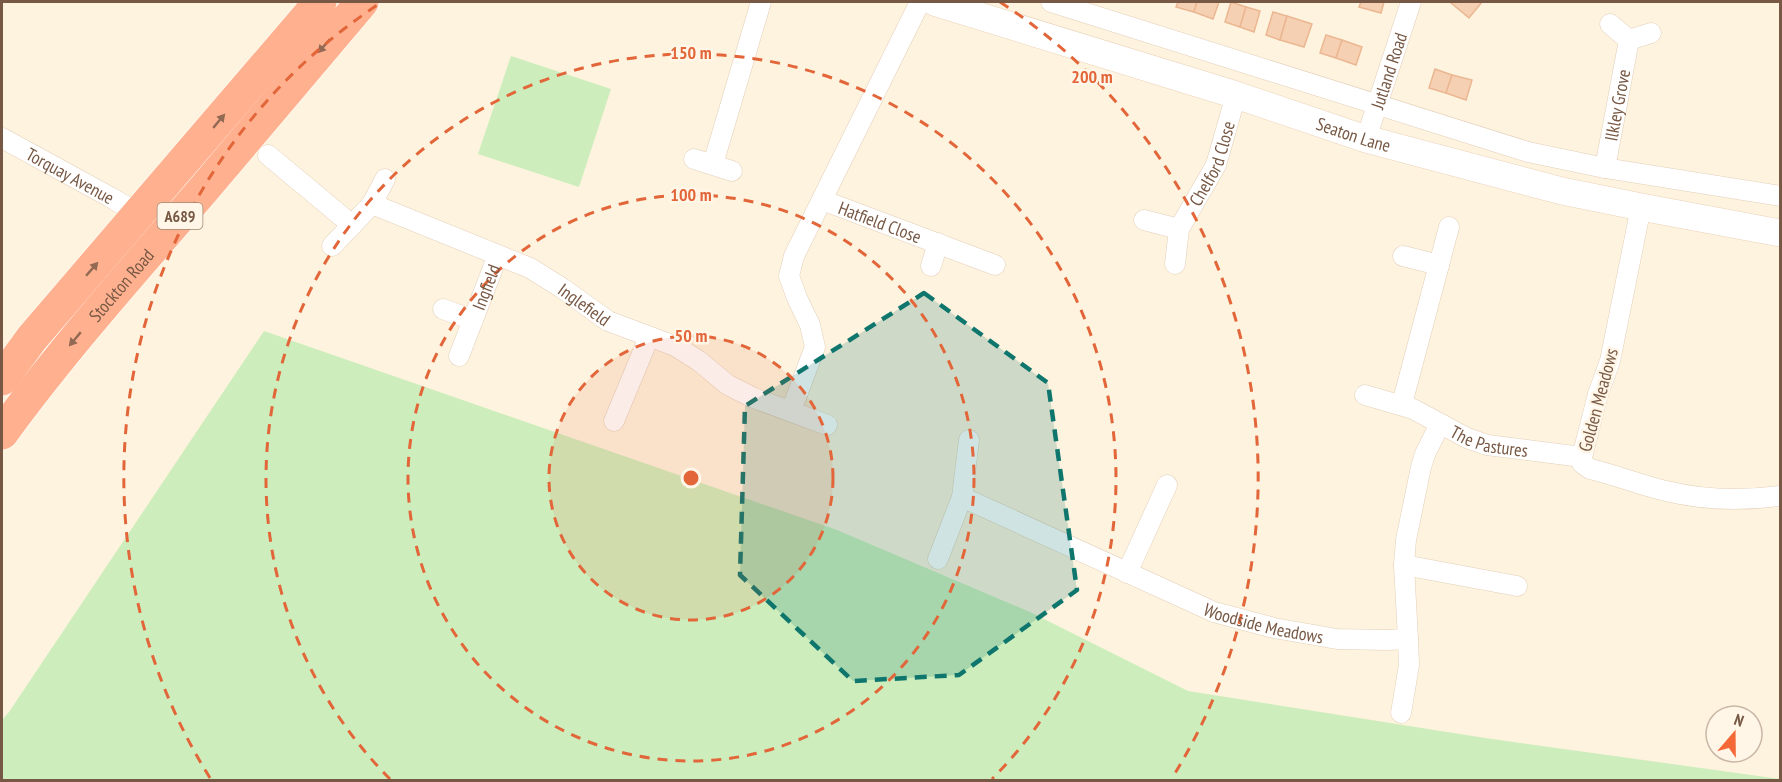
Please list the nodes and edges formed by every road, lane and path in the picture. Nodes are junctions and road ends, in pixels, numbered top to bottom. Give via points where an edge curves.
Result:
1 (320, 2) edge
2 (362, 2) edge
3 (761, 2) edge
4 (920, 2) edge
5 (934, 2) edge
6 (1052, 2) edge
7 (1411, 2) edge
8 (1610, 24) dead end
9 (1651, 33) dead end
10 (1629, 40) junction
11 (1236, 95) junction
12 (1378, 103) junction
13 (2, 138) edge
14 (1366, 139) junction
15 (268, 155) dead end
16 (1605, 168) junction
17 (732, 171) dead end
18 (385, 179) dead end
19 (1780, 195) edge
20 (822, 200) junction
21 (372, 204) junction
22 (1641, 207) junction
23 (139, 214) junction
24 (1144, 220) dead end
25 (352, 225) junction
26 (1449, 227) dead end
27 (1179, 229) junction
28 (1780, 233) edge
29 (938, 243) junction
30 (332, 246) dead end
31 (498, 255) junction
32 (1403, 256) dead end
33 (995, 264) dead end
34 (1175, 264) dead end
35 (931, 266) dead end
36 (1439, 266) junction
37 (442, 309) dead end
38 (473, 320) junction
39 (649, 337) junction
40 (459, 356) dead end
41 (2, 379) edge
42 (1365, 395) dead end
43 (1402, 404) junction
44 (791, 411) junction
45 (614, 421) dead end
46 (1440, 424) junction
47 (827, 425) dead end
48 (2, 433) edge
49 (969, 440) dead end
50 (1582, 457) junction
51 (1167, 485) dead end
52 (1780, 496) edge
53 (962, 497) junction
54 (938, 559) dead end
55 (1404, 566) junction
56 (1127, 573) junction
57 (1517, 586) dead end
58 (1408, 639) junction
59 (1401, 713) dead end

23 -> 1 highway, Stockton Road / A689
2 -> 48 highway, Stockton Road / A689 via 107,300
3 - 17 street via 704,161
4 - 20 street
5 - 11 main road, Seaton Lane
6 - 12 street, Seaton Lane
7 - 12 street, Jutland Road
8 - 10 street
9 - 10 street
10 - 16 street, Ilkley Grove
11 - 14 main road, Seaton Lane
11 - 27 street, Chelford Close via 1216,165
12 - 14 street, Jutland Road
12 - 16 street, Seaton Lane via 1528,152
13 - 23 street, Torquay Avenue
14 - 22 main road, Seaton Lane via 1562,191
15 - 25 street
16 - 19 street, Seaton Lane
18 - 21 street
20 - 29 street, Hatfield Close
20 - 44 street via 794,256 789,276 810,324 815,347
21 - 25 street
21 - 31 street, Inglefield
22 - 28 main road, Seaton Lane
22 - 50 street, Golden Meadows via 1611,360
41 -> 23 highway, Stockton Road / A689 via 32,338
24 - 27 street
25 - 30 street
26 - 36 street
27 - 34 street, Chelford Close
29 - 33 street, Hatfield Close
29 - 35 street, Hatfield Close
31 - 38 street, Ingfield
31 - 39 street, Inglefield via 538,273 608,321
32 - 36 street
36 - 43 street
37 - 38 street, Ingfield
38 - 40 street, Ingfield
39 - 44 street, Inglefield via 675,346 728,385
39 - 45 street
42 - 43 street, The Pastures
43 - 46 street, The Pastures
44 - 47 street, Inglefield
46 - 50 street, The Pastures via 1487,445
46 - 55 street via 1421,467
49 - 53 street
50 - 52 street, Golden Meadows via 1582,463 1590,469 1665,490 1714,498
51 - 56 street
53 - 54 street
53 - 56 street, Woodside Meadows
55 - 57 street
55 - 58 street
56 - 58 street, Woodside Meadows via 1214,612 1274,628 1337,639
58 - 59 street via 1409,664

